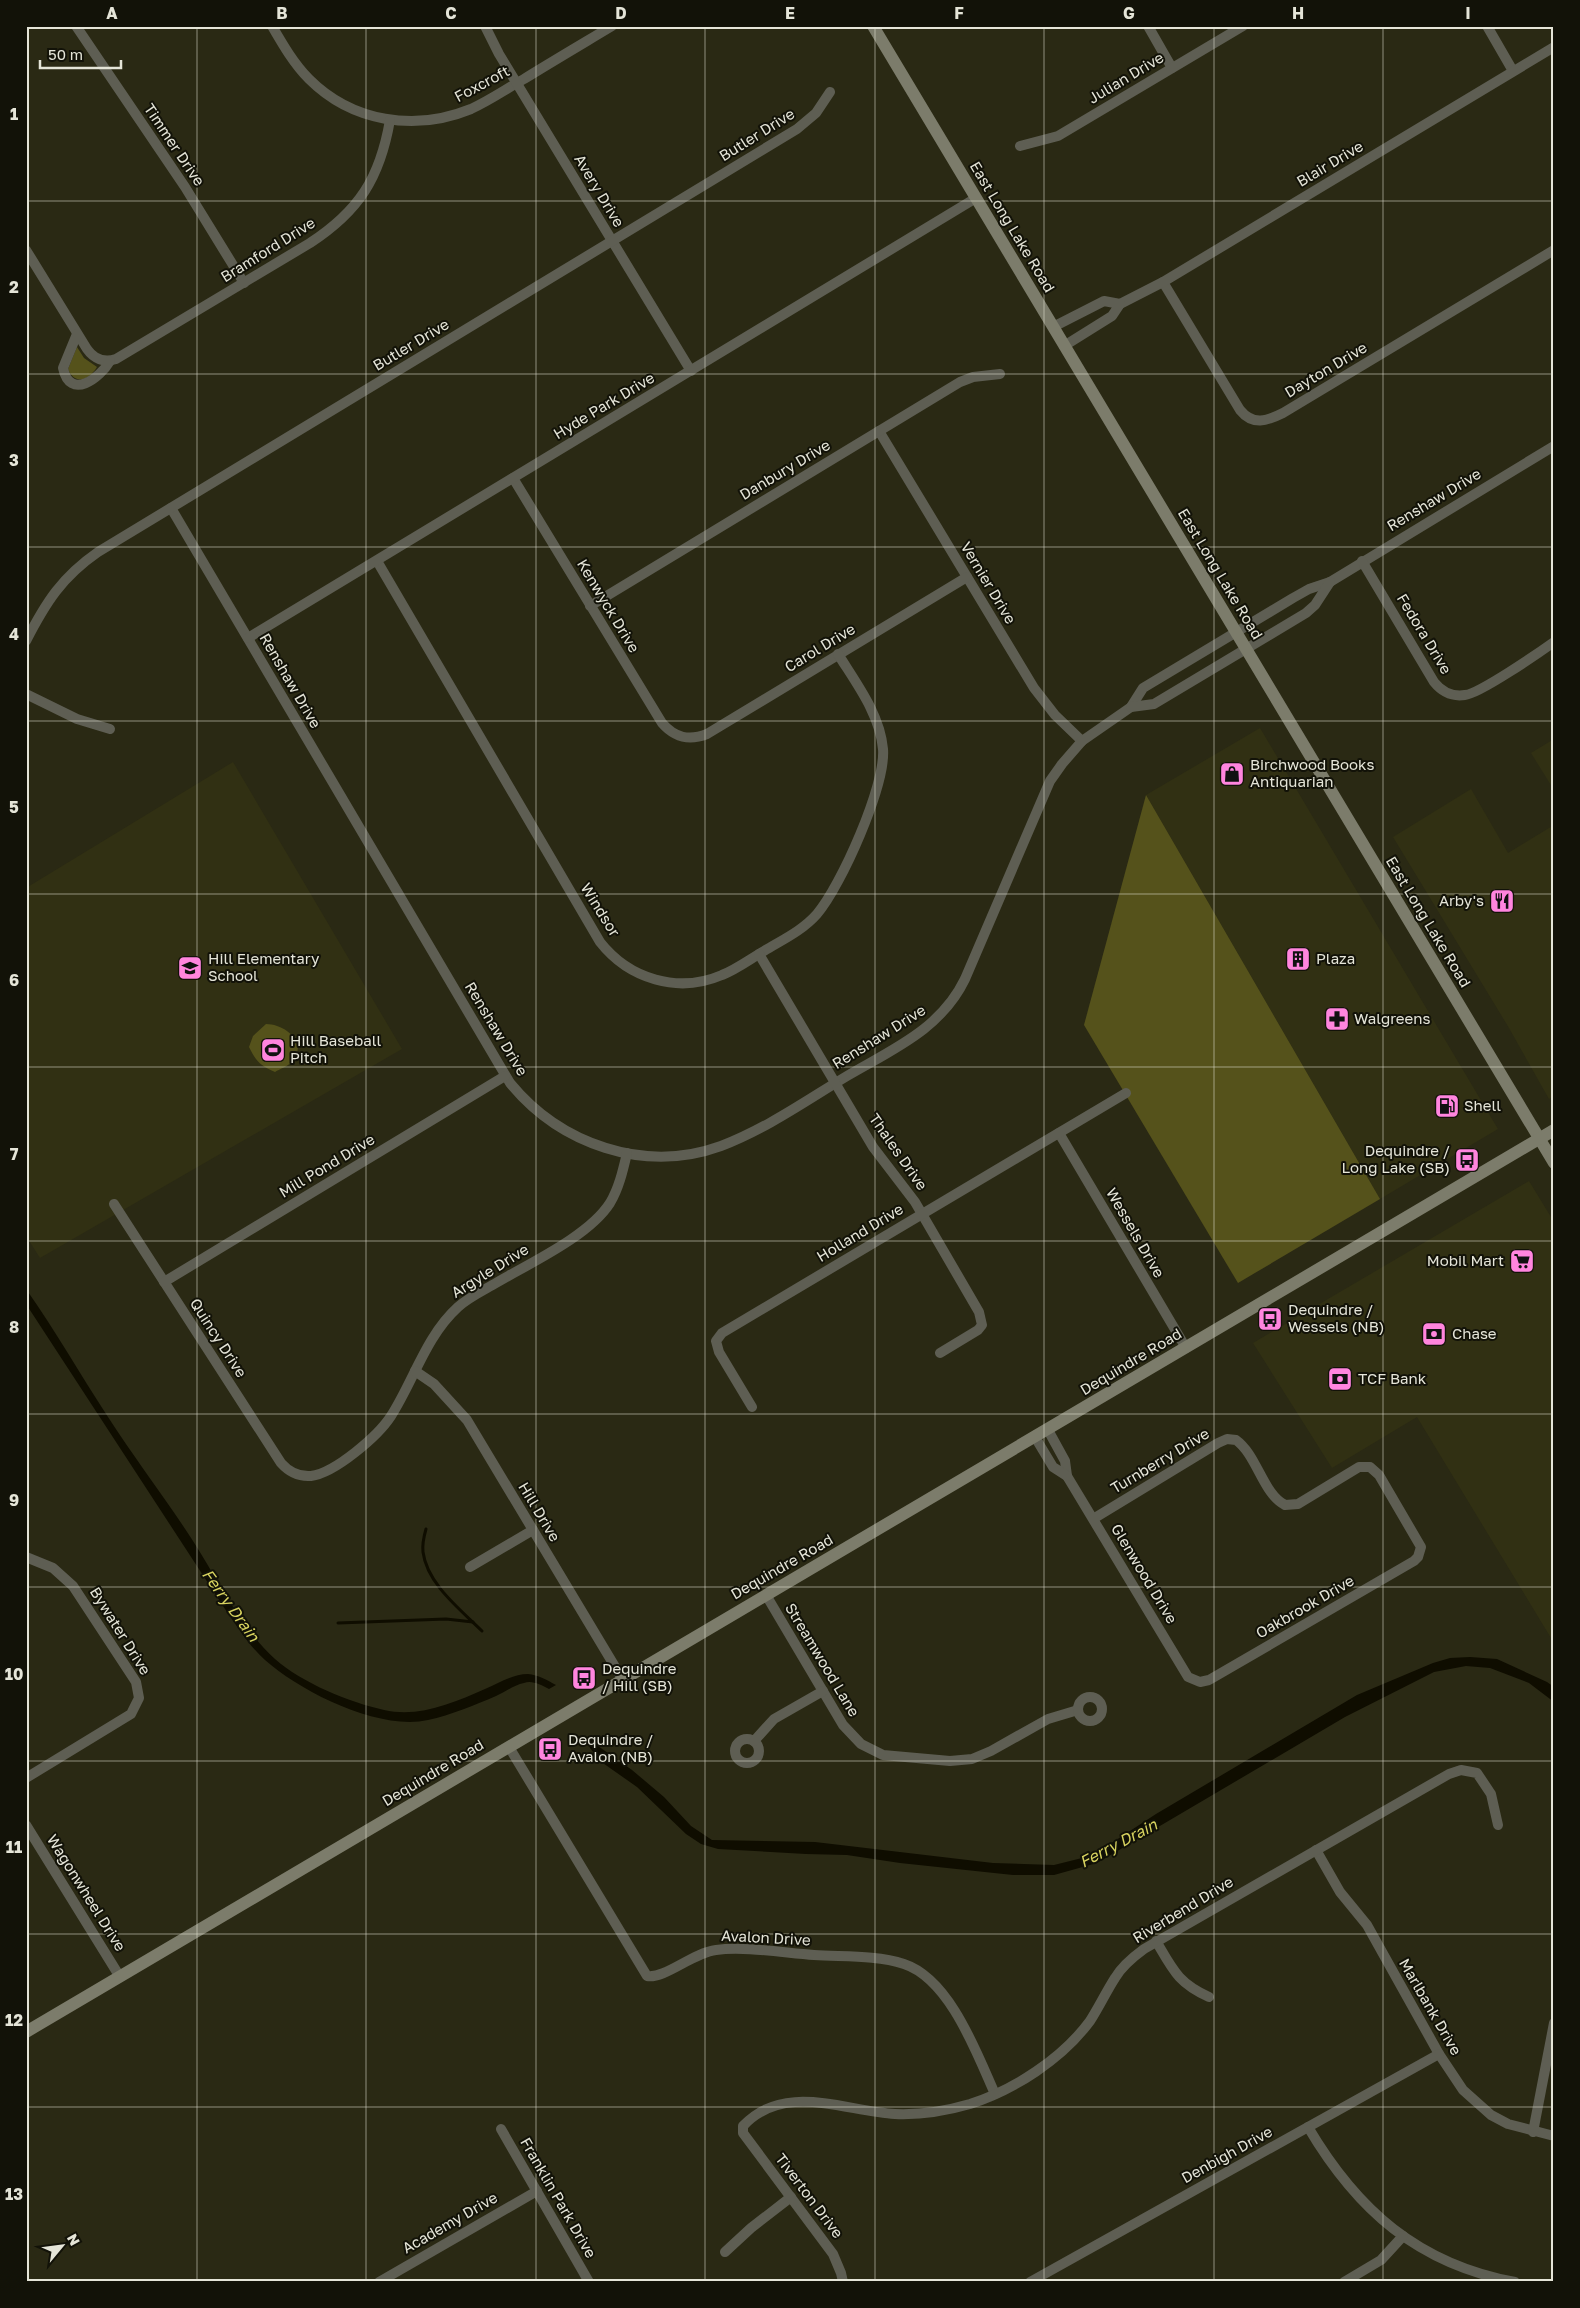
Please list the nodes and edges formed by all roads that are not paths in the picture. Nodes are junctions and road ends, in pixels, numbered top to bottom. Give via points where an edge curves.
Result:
1 (76, 26) edge
2 (272, 26) edge
3 (485, 26) edge
4 (612, 26) edge
5 (873, 26) edge
6 (1148, 26) edge
7 (1243, 26) edge
8 (1486, 26) edge
9 (1554, 46) edge
10 (1172, 68) junction
11 (1513, 71) junction
12 (517, 83) junction
13 (830, 92) dead end
14 (390, 120) junction
15 (1020, 146) dead end
16 (976, 198) junction
17 (612, 241) junction
18 (26, 250) edge
19 (1554, 250) edge
20 (244, 282) junction
21 (1162, 282) junction
22 (1120, 304) junction
23 (1053, 327) junction
24 (77, 334) junction
25 (1064, 346) junction
26 (110, 361) junction
27 (691, 371) junction
28 (1000, 374) dead end
29 (879, 431) junction
30 (1554, 446) edge
31 (512, 478) junction
32 (171, 508) junction
33 (1362, 560) junction
34 (377, 561) junction
35 (967, 577) junction
36 (1330, 582) junction
37 (590, 606) junction
38 (1235, 632) junction
39 (248, 638) junction
40 (26, 641) edge
41 (1554, 642) edge
42 (1246, 650) junction
43 (838, 654) junction
44 (26, 694) edge
45 (1131, 706) junction
46 (110, 729) dead end
47 (686, 739) joint
48 (1082, 742) junction
49 (759, 954) junction
50 (505, 1076) junction
51 (835, 1083) junction
52 (1126, 1093) dead end
53 (1554, 1130) edge
54 (1059, 1133) junction
55 (1539, 1139) junction
56 (627, 1153) junction
57 (1554, 1163) edge
58 (114, 1204) dead end
59 (921, 1214) junction
60 (164, 1282) junction
61 (1186, 1348) junction
62 (940, 1353) dead end
63 (415, 1371) junction
64 (752, 1408) dead end
65 (1048, 1430) junction
66 (1035, 1437) junction
67 (306, 1476) joint
68 (1067, 1476) junction
69 (1093, 1519) junction
70 (533, 1530) junction
71 (1420, 1552) joint
72 (26, 1557) edge
73 (470, 1567) dead end
74 (766, 1595) junction
75 (623, 1680) junction
76 (1200, 1682) joint
77 (823, 1691) junction
78 (1078, 1710) dead end
79 (754, 1741) dead end
80 (509, 1747) junction
81 (26, 1778) edge
82 (26, 1825) edge
83 (1498, 1825) dead end
84 (1316, 1850) junction
85 (1156, 1942) junction
86 (120, 1977) junction
87 (1209, 1997) dead end
88 (1554, 2024) edge
89 (26, 2032) edge
90 (1439, 2054) junction
91 (995, 2094) junction
92 (1308, 2128) junction
93 (501, 2129) dead end
94 (1533, 2132) junction
95 (743, 2133) joint
96 (1554, 2136) edge
97 (536, 2191) junction
98 (791, 2197) junction
99 (1403, 2236) junction
100 (725, 2252) dead end
101 (379, 2282) edge
102 (589, 2282) edge
103 (843, 2282) edge
104 (1030, 2282) edge
105 (1344, 2282) edge
106 (1515, 2282) edge

1 - 20 street, Timmer Drive
2 - 14 street, Foxcroft via 298,66 319,88 348,108
3 - 12 street, Avery Drive
4 - 12 street, Foxcroft
5 - 16 main road, East Long Lake Road
6 - 10 street
7 - 10 street, Julian Drive
8 - 11 street
9 - 11 street, Blair Drive
10 - 15 street, Julian Drive via 1058,136
11 - 21 street, Blair Drive
12 - 14 street, Foxcroft via 454,115 425,121
12 - 17 street, Avery Drive
13 - 17 street, Butler Drive via 816,113 797,129
14 - 20 street, Bramford Drive via 386,145 376,172 355,206 326,232
16 - 23 main road, East Long Lake Road
16 - 27 street, Hyde Park Drive
17 - 27 street, Avery Drive
17 - 32 street, Butler Drive
18 - 24 street
19 - 21 street, Dayton Drive via 1283,413 1261,422 1248,418 1240,410
20 - 26 street, Bramford Drive
21 - 22 street, Blair Drive
22 - 23 street, Blair Drive via 1104,301
22 - 25 street, Blair Drive via 1112,316
23 - 25 main road, East Long Lake Road
24 - 26 street via 91,355
24 - 26 street, Bramford Drive via 63,368 67,379 82,385 106,368
25 - 38 main road, East Long Lake Road
27 - 31 street, Hyde Park Drive
28 - 29 street, Danbury Drive via 960,382
29 - 35 street, Vernier Drive
29 - 37 street, Danbury Drive
30 - 33 street, Renshaw Drive
31 - 34 street, Hyde Park Drive
31 - 37 street, Kenwyck Drive
32 - 39 street, Renshaw Drive
32 - 40 street, Butler Drive via 98,552 66,577 46,603
33 - 36 street, Renshaw Drive
33 - 41 street, Fedora Drive via 1434,682 1448,694 1470,694
34 - 39 street, Hyde Park Drive
34 - 49 street, Windsor via 593,930 613,956 645,977 678,984 711,979
35 - 43 street, Carol Drive
35 - 48 street, Vernier Drive via 1034,688
36 - 38 street, Renshaw Drive via 1309,589
36 - 42 street, Renshaw Drive via 1306,613
37 - 47 street, Kenwyck Drive via 662,723
38 - 42 main road, East Long Lake Road
38 - 45 street, Renshaw Drive via 1143,688
39 - 50 street, Renshaw Drive
42 - 45 street, Renshaw Drive via 1154,704
42 - 55 main road, East Long Lake Road
43 - 47 street, Carol Drive via 707,734
43 - 49 street, Windsor via 867,700 881,732 884,761 880,782 828,899 800,930
44 - 46 street via 77,719
45 - 48 street, Renshaw Drive
48 - 51 street, Renshaw Drive via 1046,789 954,1000 924,1029
49 - 51 street, Thales Drive
50 - 56 street, Renshaw Drive via 527,1102 556,1126 599,1147
50 - 60 street, Mill Pond Drive
51 - 56 street, Renshaw Drive via 753,1132 719,1147 677,1155
51 - 59 street, Thales Drive via 873,1147
52 - 54 street, Holland Drive
53 - 55 main road, Dequindre Road
54 - 59 street, Holland Drive
54 - 61 street, Wessels Drive
55 - 57 main road, East Long Lake Road
55 - 61 main road, Dequindre Road
56 - 63 street, Argyle Drive via 614,1195 596,1221 460,1305 440,1326
58 - 60 street, Quincy Drive
59 - 62 street, Thales Drive via 982,1318 978,1330
59 - 64 street, Holland Drive via 726,1329 716,1341 719,1352
60 - 67 street, Quincy Drive via 281,1463 290,1472
61 - 65 main road, Dequindre Road
63 - 67 street, Argyle Drive via 392,1415 379,1432 333,1466 319,1474
63 - 70 street, Hill Drive via 434,1384 463,1415
65 - 66 main road, Dequindre Road
65 - 68 street, Glenwood Drive via 1065,1461
66 - 68 street, Glenwood Drive via 1053,1467
66 - 74 main road, Dequindre Road
68 - 69 street, Glenwood Drive
69 - 71 street, Turnberry Drive via 1228,1439 1236,1440 1246,1449 1275,1497 1285,1505 1298,1504 1359,1467 1370,1467 1379,1474 1420,1542
69 - 76 street, Glenwood Drive via 1188,1677
70 - 73 street
70 - 75 street, Hill Drive
71 - 76 street, Oakbrook Drive via 1414,1561 1209,1680
72 - 81 street, Bywater Drive via 53,1568 73,1586 136,1682 140,1698 131,1714
74 - 75 main road, Dequindre Road
74 - 77 street, Streamwood Lane
75 - 80 main road, Dequindre Road
77 - 78 street, Streamwood Lane via 843,1725 861,1744 883,1755 905,1758 972,1759 1048,1719
77 - 79 street via 774,1719
80 - 86 main road, Dequindre Road
80 - 91 street, Avalon Drive via 647,1976 662,1975 694,1956 719,1950 868,1959 905,1965 931,1981 945,1998 974,2048
82 - 86 street, Wagonwheel Drive
83 - 84 street, Riverbend Drive via 1495,1807 1484,1781 1477,1773 1461,1770 1448,1774
84 - 85 street, Riverbend Drive
84 - 90 street, Marlbank Drive via 1334,1883 1367,1926
85 - 87 street via 1180,1980
85 - 91 street, Riverbend Drive via 1122,1969 1089,2022 1063,2048 1032,2074
86 - 89 main road, Dequindre Road
88 - 94 street
90 - 92 street, Denbigh Drive
90 - 94 street, Marlbank Drive via 1476,2103 1508,2124
91 - 95 street, Riverbend Drive via 954,2108 911,2114 794,2102 751,2118 743,2126
92 - 99 street via 1348,2187 1376,2216
92 - 104 street, Denbigh Drive
93 - 97 street, Franklin Park Drive
94 - 96 street, Marlbank Drive
95 - 98 street, Tiverton Drive
97 - 101 street, Academy Drive
97 - 102 street, Franklin Park Drive
98 - 100 street
98 - 103 street, Tiverton Drive via 833,2254
99 - 105 street via 1381,2260
99 - 106 street via 1459,2266

